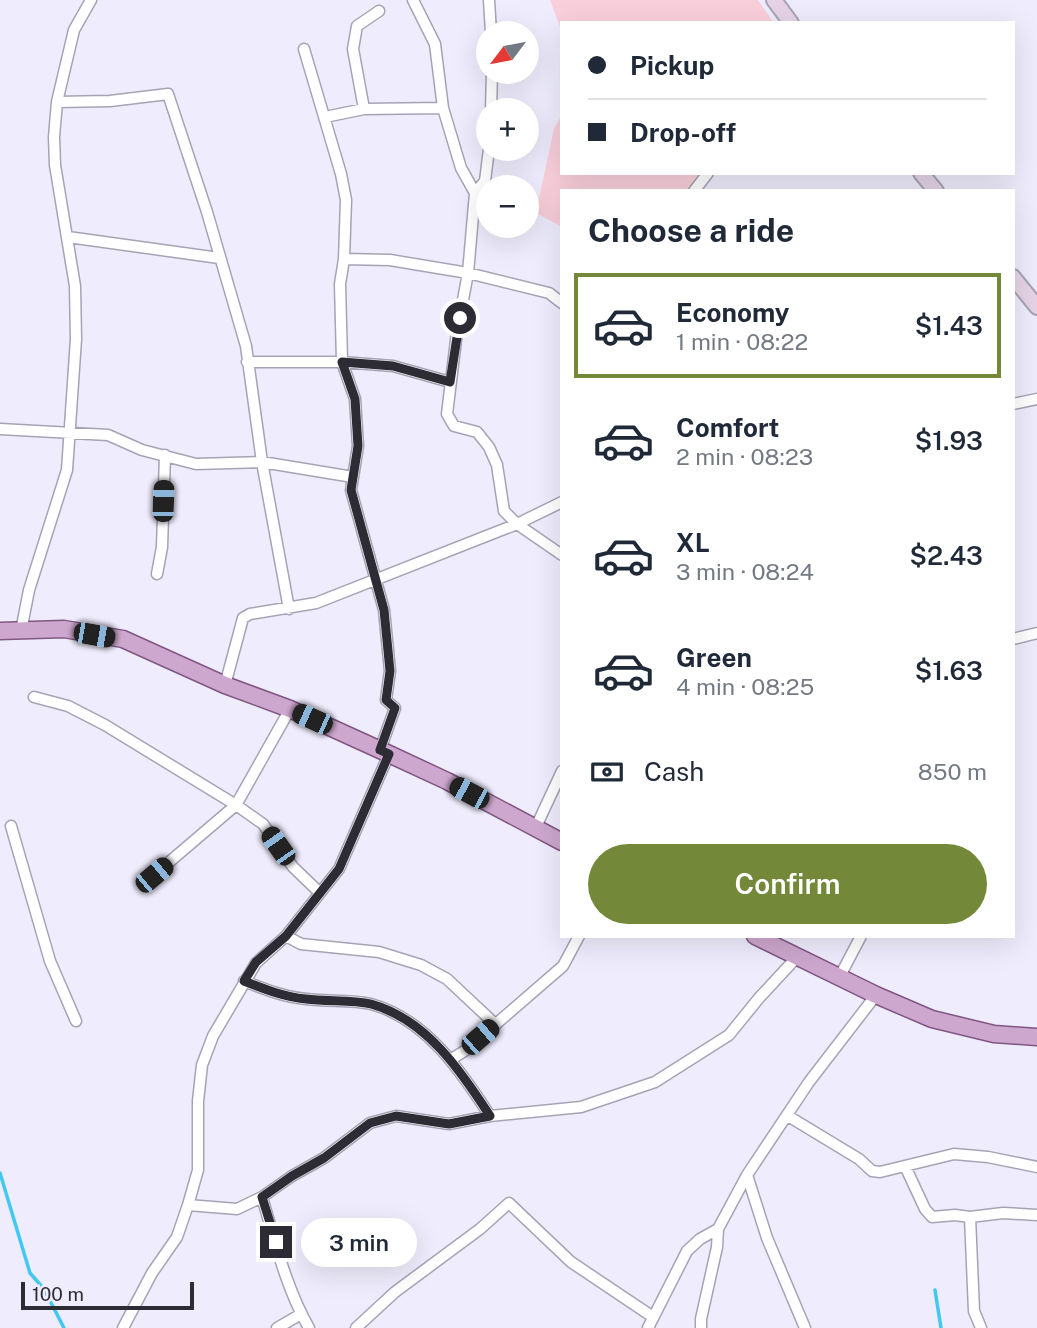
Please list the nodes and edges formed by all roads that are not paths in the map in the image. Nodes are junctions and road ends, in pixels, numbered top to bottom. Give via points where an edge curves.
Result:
1 (91, 0) edge
2 (413, 0) edge
3 (489, 0) edge
4 (774, 0) edge
5 (380, 11) dead end
6 (490, 21) edge
7 (790, 21) edge
8 (304, 49) dead end
9 (57, 102) junction
10 (443, 108) junction
11 (364, 109) junction
12 (325, 117) junction
13 (488, 161) edge
14 (706, 175) edge
15 (923, 175) edge
16 (696, 189) edge
17 (934, 189) edge
18 (475, 193) junction
19 (68, 237) junction
20 (219, 258) junction
21 (344, 258) junction
22 (468, 273) junction
23 (1015, 280) edge
24 (560, 301) edge
25 (1037, 307) edge
26 (247, 362) junction
27 (342, 362) junction
28 (450, 382) junction
29 (1037, 399) edge
30 (1015, 404) edge
31 (0, 429) edge
32 (71, 434) junction
33 (165, 456) junction
34 (262, 462) junction
35 (353, 477) junction
36 (560, 503) edge
37 (517, 524) junction
38 (560, 554) edge
39 (157, 574) dead end
40 (376, 580) junction
41 (289, 609) junction
42 (0, 631) edge
43 (21, 631) junction
44 (1037, 633) edge
45 (1015, 638) edge
46 (225, 685) junction
47 (34, 697) dead end
48 (290, 709) junction
49 (385, 752) junction
50 (560, 775) edge
51 (236, 805) junction
52 (11, 826) dead end
53 (535, 829) junction
54 (560, 841) edge
55 (154, 875) dead end
56 (320, 893) junction
57 (286, 936) junction
58 (578, 938) edge
59 (759, 938) edge
60 (860, 938) edge
61 (797, 957) junction
62 (840, 976) junction
63 (244, 981) junction
64 (876, 995) junction
65 (76, 1021) dead end
66 (495, 1024) junction
67 (1037, 1037) edge
68 (450, 1060) junction
69 (490, 1116) junction
70 (788, 1116) junction
71 (905, 1166) junction
72 (1037, 1167) edge
73 (747, 1175) junction
74 (262, 1197) junction
75 (188, 1205) junction
76 (1037, 1215) edge
77 (970, 1217) junction
78 (718, 1229) junction
79 (301, 1314) junction
80 (653, 1317) junction
81 (123, 1328) edge
82 (277, 1328) edge
83 (309, 1328) edge
84 (356, 1328) edge
85 (648, 1328) edge
86 (701, 1328) edge
87 (805, 1328) edge
88 (981, 1328) edge

1 - 9 street via 74,30
2 - 10 street via 435,44
3 - 6 street
4 - 7 street
5 - 11 street via 357,26 353,49
8 - 12 street
9 - 19 street via 55,165
9 - 20 street via 168,94
10 - 11 street
10 - 18 street via 461,168
11 - 12 street
12 - 21 street via 346,200
13 - 18 street via 485,181
14 - 16 street
15 - 17 street
18 - 22 street
19 - 20 street
19 - 32 street via 76,339
20 - 26 street
21 - 22 street via 390,260
21 - 27 street
22 - 24 street via 549,293
22 - 28 street
23 - 25 street
26 - 27 street
26 - 34 street
27 - 28 street via 393,366
27 - 35 street via 355,399 358,446
28 - 37 street via 450,422 484,438 496,465 504,511
29 - 30 street
31 - 32 street
32 - 33 street via 108,435
32 - 43 street via 67,470 29,590
33 - 34 street via 196,464
33 - 39 street
34 - 35 street
34 - 41 street
35 - 40 street via 351,490
36 - 37 street
37 - 38 street
37 - 40 street
40 - 41 street
40 - 49 street via 390,671 386,700 395,708
41 - 46 street via 243,618
42 - 43 main road
43 - 46 main road via 64,629 123,639
44 - 45 street
46 - 48 main road
47 - 51 street via 68,706 105,725
48 - 49 main road
48 - 51 street
49 - 53 main road
49 - 56 street via 339,869
50 - 53 street
51 - 55 street
51 - 56 street via 263,824 293,867
52 - 65 street via 50,961
53 - 54 main road
56 - 57 street
57 - 63 street via 256,962
57 - 66 street via 301,944 379,952 421,965 447,979
58 - 66 street via 562,966
59 - 61 main road
60 - 62 street
61 - 62 main road
61 - 69 street via 729,1035 655,1082 581,1107
62 - 64 main road
63 - 68 street via 304,999 370,1004 410,1021
63 - 75 street via 202,1065 198,1170
64 - 67 main road via 932,1019 994,1034
64 - 70 street
66 - 68 street
68 - 69 street
69 - 74 street via 449,1124 396,1116 370,1123
70 - 71 street via 872,1171
70 - 73 street
71 - 72 street via 954,1154
71 - 77 street via 932,1217
73 - 78 street
73 - 87 street via 767,1238
74 - 75 street via 237,1209
74 - 79 street
75 - 81 street via 177,1237
76 - 77 street
77 - 88 street via 974,1311
78 - 80 street via 687,1251
78 - 86 street
79 - 82 street
79 - 83 street
80 - 84 street via 571,1262 509,1203
80 - 85 street

